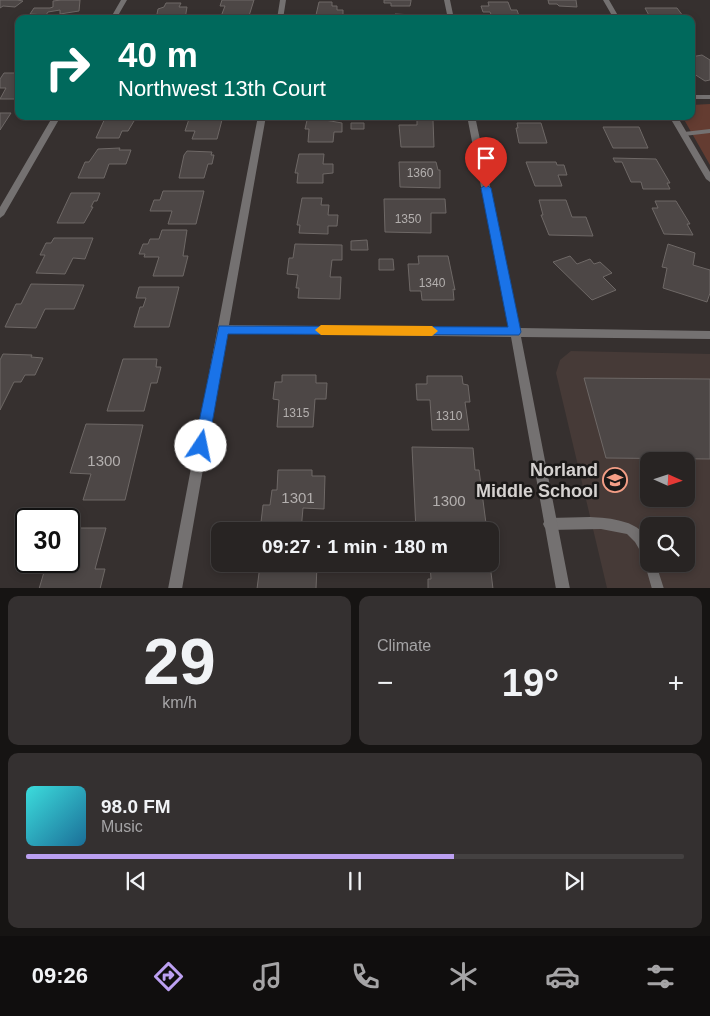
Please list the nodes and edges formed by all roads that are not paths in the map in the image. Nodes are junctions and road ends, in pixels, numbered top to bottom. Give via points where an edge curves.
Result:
1 (124, 0) edge
2 (283, 0) edge
3 (447, 0) edge
4 (606, 0) edge
5 (115, 15) edge
6 (281, 15) edge
7 (450, 15) edge
8 (615, 15) edge
9 (695, 97) edge
10 (710, 97) edge
11 (55, 120) edge
12 (261, 120) edge
13 (472, 120) edge
14 (675, 120) edge
15 (710, 131) edge
16 (684, 134) junction
17 (710, 179) edge
18 (0, 215) edge
19 (223, 329) junction
20 (515, 332) junction
21 (710, 334) edge
22 (549, 524) junction
23 (640, 541) edge
24 (653, 572) edge
25 (175, 588) edge
26 (562, 588) edge
27 (658, 588) edge

1 - 5 street
2 - 6 street
3 - 7 street
4 - 8 street
9 - 10 street
11 - 18 street
12 - 19 street
13 - 20 street
14 - 16 street
15 - 16 lane
16 - 17 street
19 - 20 street
19 - 25 street
20 - 21 street
20 - 22 street
22 - 23 lane via 605,524 631,530
22 - 26 street
24 - 27 lane

